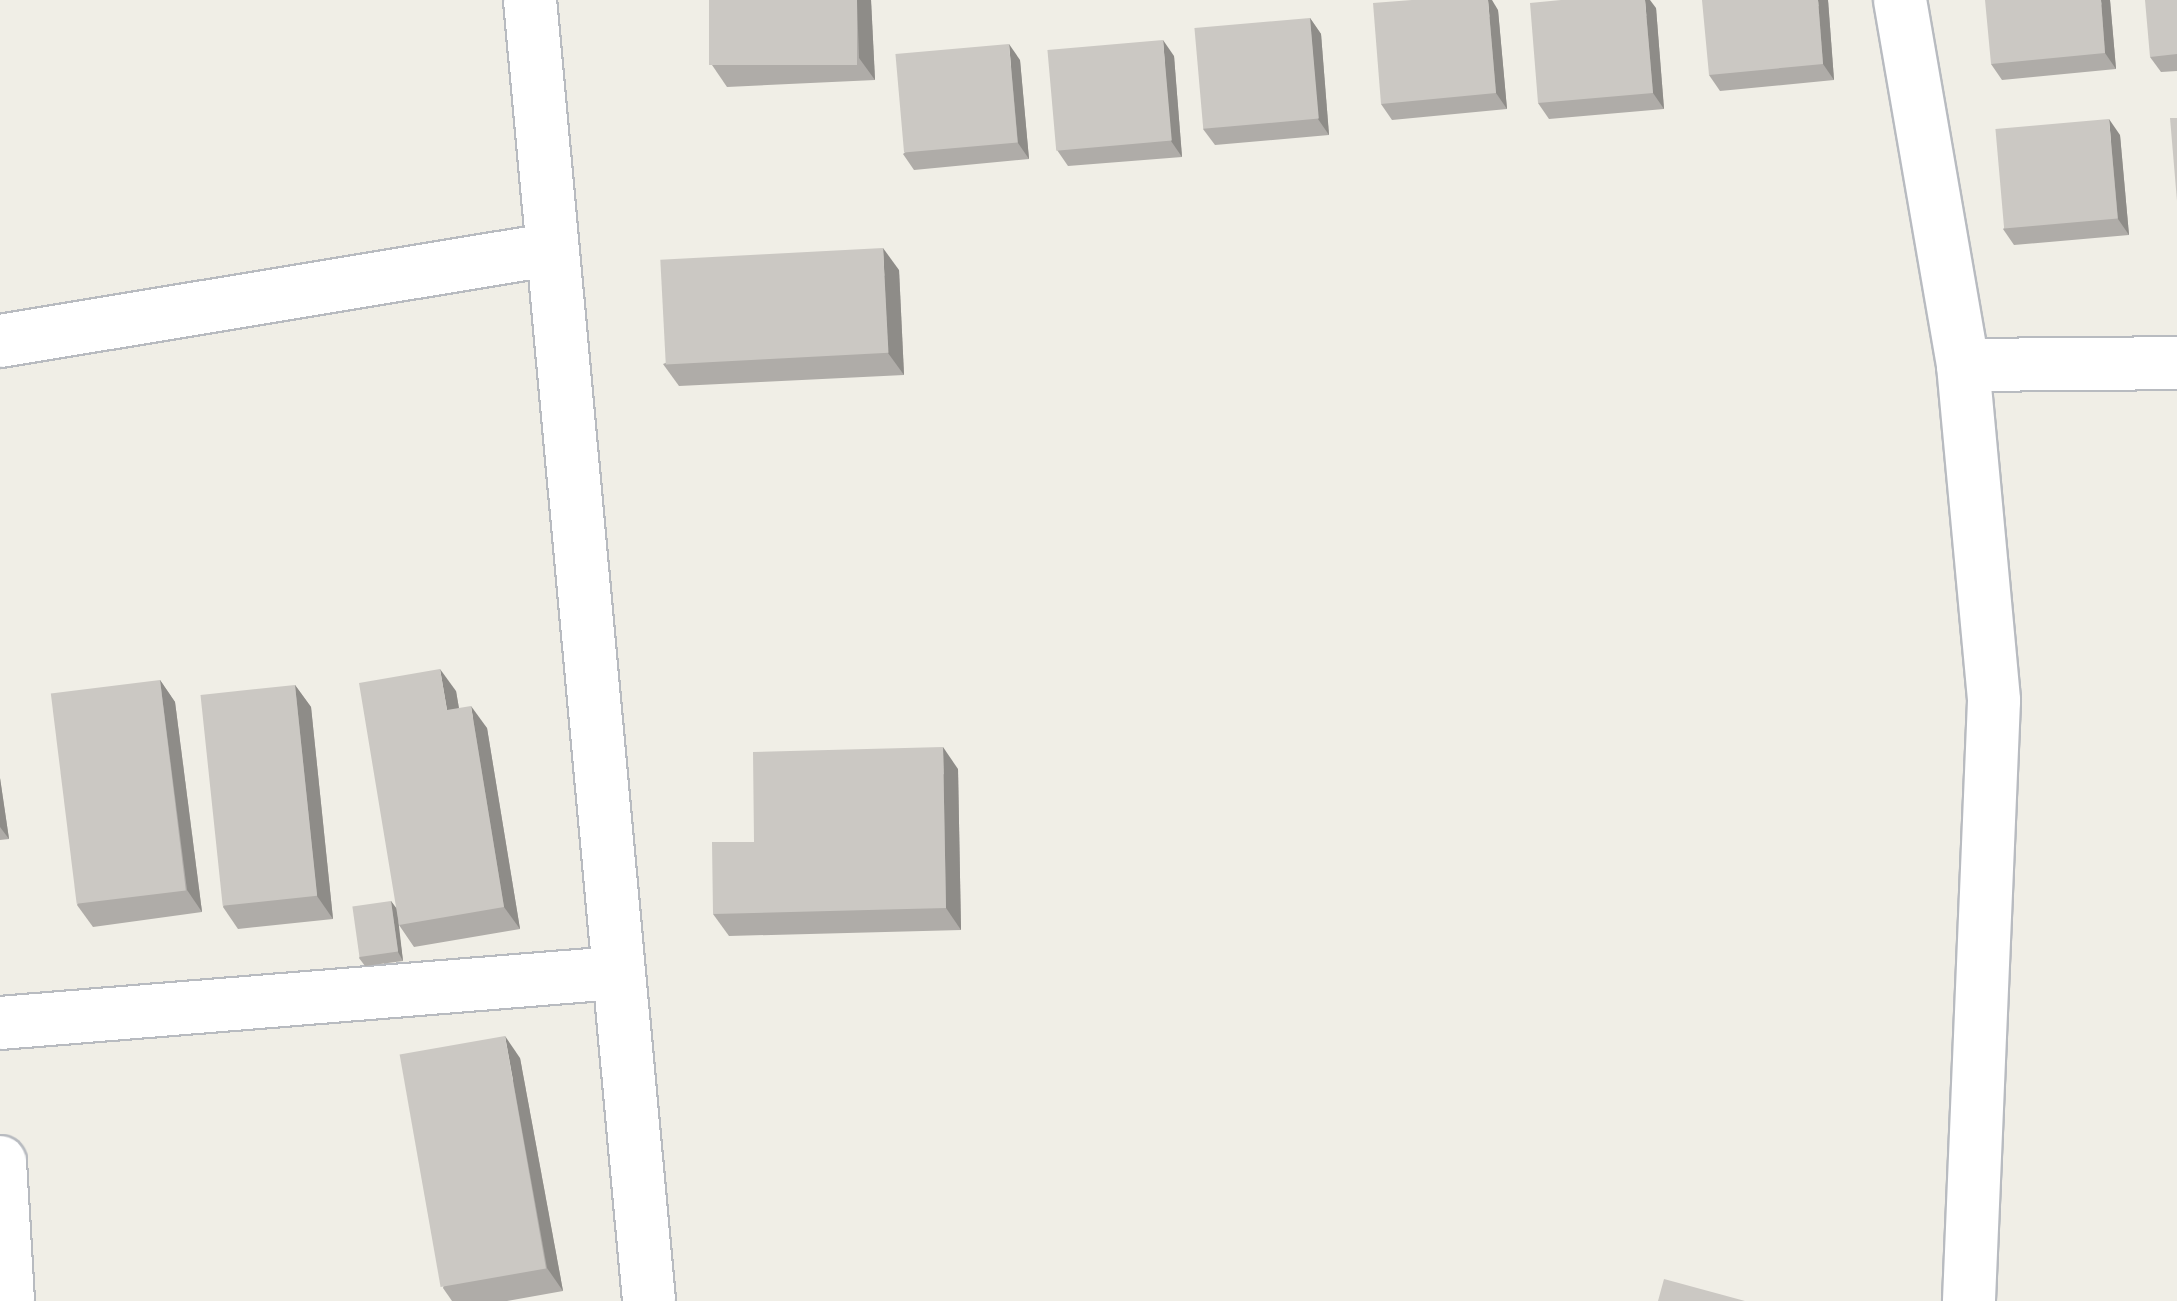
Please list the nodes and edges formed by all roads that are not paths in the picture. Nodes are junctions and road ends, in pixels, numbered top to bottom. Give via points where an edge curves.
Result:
1 (530, 0) edge
2 (1900, 0) edge
3 (548, 250) junction
4 (0, 341) edge
5 (2177, 363) edge
6 (1963, 365) junction
7 (615, 973) junction
8 (0, 1023) edge
9 (0, 1162) edge
10 (8, 1301) edge
11 (649, 1301) edge
12 (1969, 1301) edge

1 - 3 street
2 - 6 street
3 - 4 street
3 - 7 street
5 - 6 street
6 - 12 street via 1994,700
7 - 8 street
7 - 11 street
9 - 10 street

